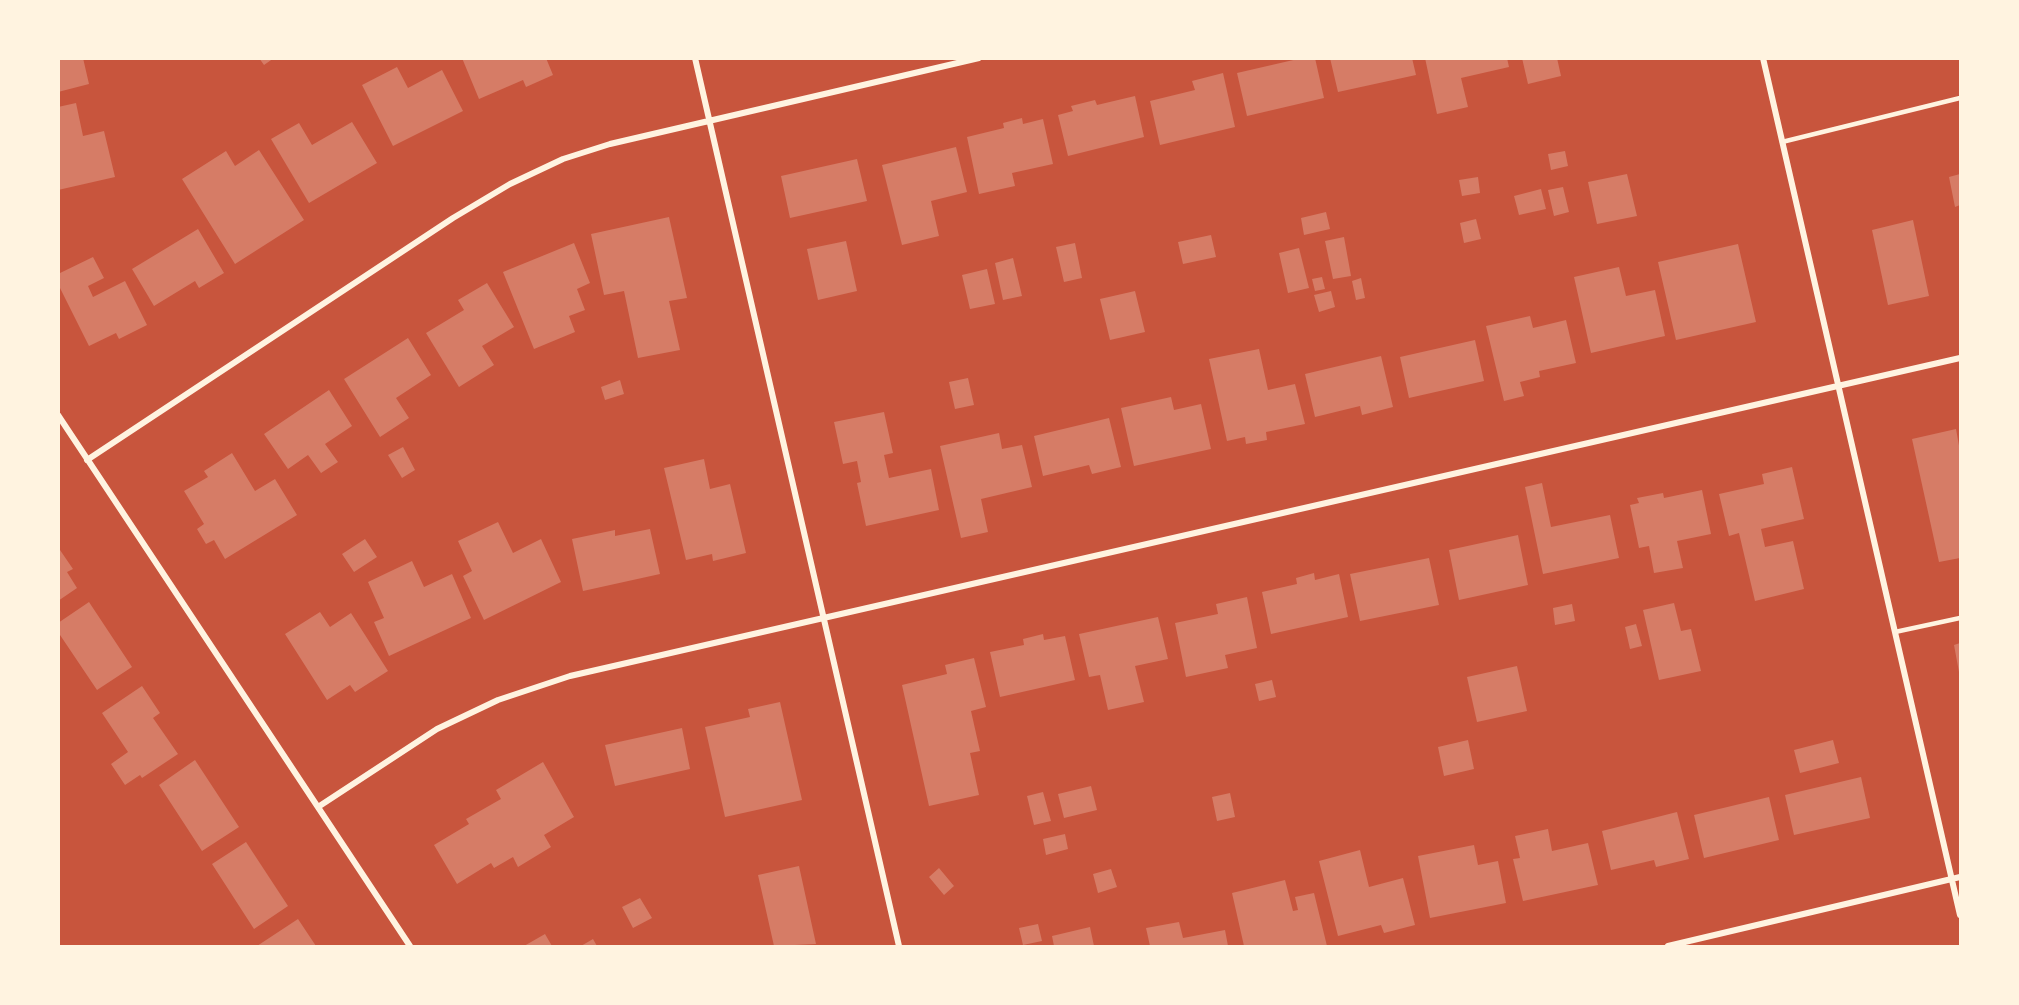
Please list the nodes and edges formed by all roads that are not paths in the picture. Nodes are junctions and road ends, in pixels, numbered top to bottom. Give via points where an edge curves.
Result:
1 (695, 58) edge
2 (979, 58) edge
3 (1762, 58) edge
4 (1960, 98) edge
5 (709, 121) junction
6 (1782, 142) junction
7 (1960, 358) edge
8 (1837, 386) junction
9 (58, 415) edge
10 (87, 460) junction
11 (825, 617) junction
12 (1960, 618) edge
13 (1895, 632) junction
14 (318, 807) junction
15 (1960, 877) edge
16 (1952, 879) junction
17 (1960, 915) edge
18 (410, 946) edge
19 (899, 946) edge
20 (1668, 946) edge

1 - 5 street
2 - 5 street
3 - 6 street
4 - 6 lane
5 - 10 street via 610,144 563,159 510,184
5 - 11 street
6 - 8 street
7 - 8 street
8 - 11 street
8 - 13 street
9 - 10 street
10 - 14 street
11 - 14 street via 570,676 498,700 437,729
11 - 19 street
12 - 13 lane
13 - 16 street
14 - 18 street
15 - 16 street
16 - 17 street
16 - 20 street

